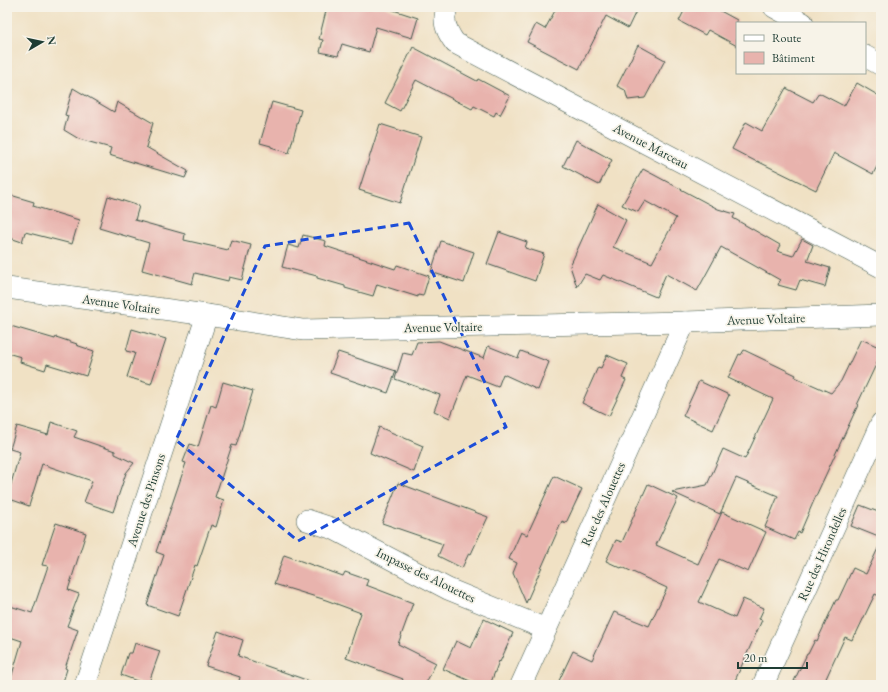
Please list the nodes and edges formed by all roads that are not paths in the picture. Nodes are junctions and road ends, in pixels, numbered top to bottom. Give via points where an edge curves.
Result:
1 (448, 7) edge
2 (774, 7) edge
3 (801, 22) edge
4 (866, 57) edge
5 (881, 65) edge
6 (881, 267) edge
7 (7, 288) edge
8 (881, 315) edge
9 (207, 316) junction
10 (685, 322) junction
11 (881, 423) edge
12 (307, 520) dead end
13 (546, 629) junction
14 (85, 685) edge
15 (521, 685) edge
16 (763, 685) edge

1 - 6 street, Avenue Marceau via 445,18 447,27 456,43
2 - 3 street
4 - 5 street
7 - 9 street, Avenue Voltaire
8 - 10 street, Avenue Voltaire
9 - 10 street, Avenue Voltaire via 304,330
9 - 14 street, Avenue des Pinsons
10 - 13 street, Rue des Alouettes
11 - 16 street, Rue des Hirondelles
12 - 13 street, Impasse des Alouettes via 334,529 448,589
13 - 15 street, Rue des Alouettes

